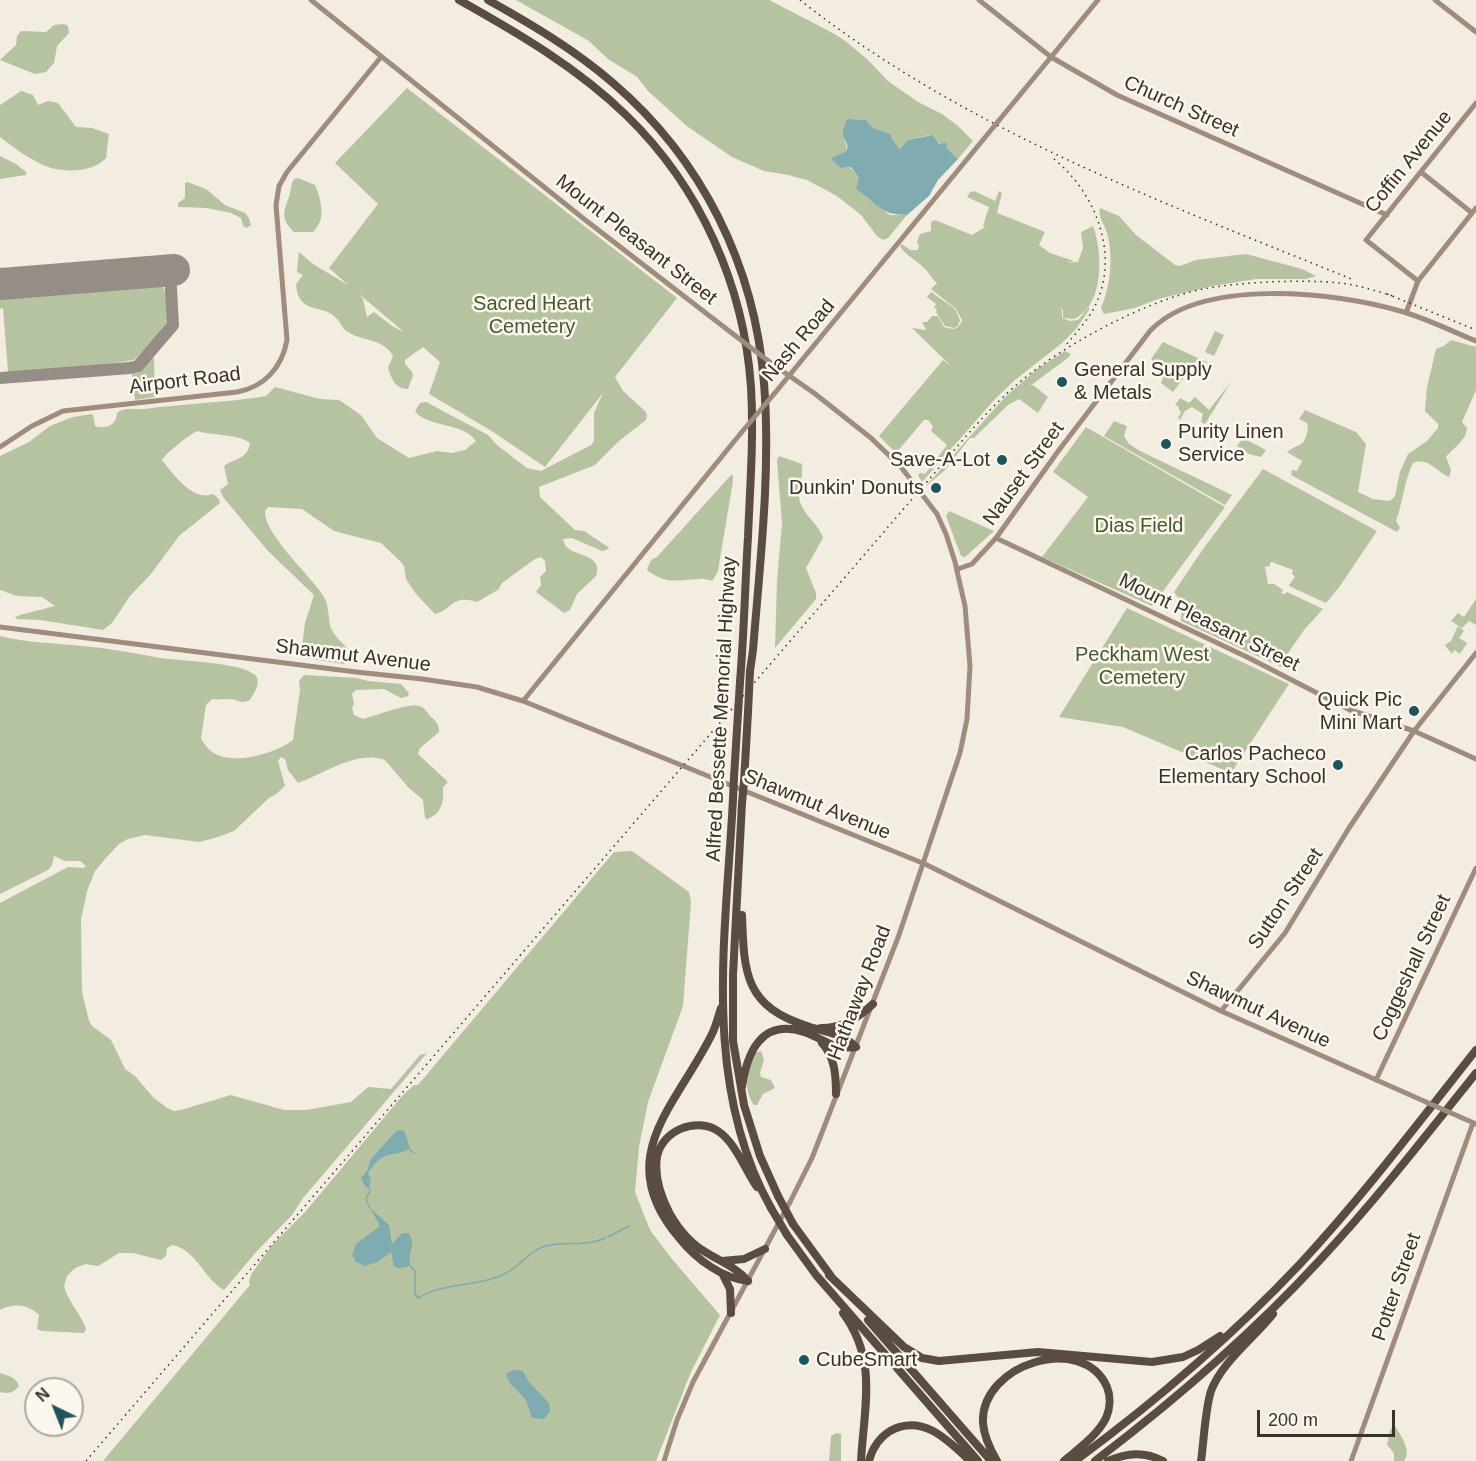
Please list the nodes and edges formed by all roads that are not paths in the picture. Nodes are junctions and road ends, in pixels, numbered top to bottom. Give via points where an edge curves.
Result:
1 (311, 0) edge
2 (459, 0) edge
3 (488, 0) edge
4 (979, 0) edge
5 (1098, 0) edge
6 (1435, 0) edge
7 (1476, 32) edge
8 (381, 57) junction
9 (1051, 57) junction
10 (1476, 103) edge
11 (1421, 172) junction
12 (1474, 210) edge
13 (1387, 214) junction
14 (1418, 281) junction
15 (1406, 313) junction
16 (1476, 341) edge
17 (789, 375) junction
18 (0, 447) edge
19 (935, 511) joint
20 (996, 538) junction
21 (958, 569) junction
22 (0, 627) edge
23 (1476, 653) edge
24 (523, 701) junction
25 (1414, 731) junction
26 (1476, 759) edge
27 (925, 864) junction
28 (1476, 868) edge
29 (740, 877) junction
30 (723, 1001) junction
31 (873, 1004) junction
32 (1221, 1011) junction
33 (811, 1027) junction
34 (816, 1038) junction
35 (856, 1047) junction
36 (1476, 1050) edge
37 (1476, 1072) edge
38 (1376, 1080) junction
39 (836, 1094) junction
40 (742, 1095) junction
41 (1474, 1124) edge
42 (770, 1206) junction
43 (765, 1249) junction
44 (721, 1260) junction
45 (723, 1274) junction
46 (816, 1275) junction
47 (829, 1275) junction
48 (748, 1281) junction
49 (1289, 1292) junction
50 (1255, 1309) junction
51 (731, 1313) junction
52 (664, 1461) edge
53 (861, 1461) edge
54 (869, 1461) edge
55 (970, 1461) edge
56 (978, 1461) edge
57 (992, 1461) edge
58 (997, 1461) edge
59 (1064, 1461) edge
60 (1075, 1461) edge
61 (1095, 1461) edge
62 (1108, 1461) edge
63 (1163, 1461) edge
64 (1201, 1461) edge
65 (1351, 1461) edge

1 - 8 main road, Mount Pleasant Street
2 - 30 highway, Alfred Bessette Memorial Highway, bridge via 552,56 619,108 651,142 673,169 718,248 741,320 752,398 751,465
3 - 29 highway, Alfred Bessette Memorial Highway, bridge via 583,60 656,124 683,159 727,233 750,299 766,416
4 - 9 main road, Church Street
5 - 9 main road, Nash Road
6 - 7 main road
8 - 17 main road, Mount Pleasant Street, bridge
8 - 18 main road, Airport Road via 281,182 276,201 287,340 282,359 271,375 237,392 63,411
9 - 13 main road, Church Street via 1151,112
9 - 17 main road, Nash Road
10 - 11 main road, Coffin Avenue
11 - 12 main road
11 - 13 main road, Coffin Avenue
12 - 14 main road
13 - 14 main road, Coffin Avenue via 1366,240
14 - 15 main road
15 - 16 main road, Nauset Street
15 - 20 main road, Nauset Street via 1332,297 1287,294 1254,295 1189,306 1171,314 1150,331
17 - 19 main road, Mount Pleasant Street via 871,438 901,467
17 - 24 main road, Nash Road, bridge
19 - 21 main road, Hathaway Road
20 - 21 main road, Nauset Street via 972,564
20 - 25 main road, Mount Pleasant Street via 1350,710
21 - 27 main road, Hathaway Road via 968,636 967,719
22 - 24 main road, Shawmut Avenue via 423,679 477,687
23 - 25 main road, Sutton Street
24 - 27 main road, Shawmut Avenue
25 - 26 main road, Mount Pleasant Street
25 - 32 main road, Sutton Street via 1285,933
27 - 31 main road, Hathaway Road
27 - 32 main road, Shawmut Avenue
28 - 38 main road, Coggeshall Street
29 - 33 highway via 749,981 775,1011
29 - 40 highway, Alfred Bessette Memorial Highway via 732,1011
30 - 42 highway, Alfred Bessette Memorial Highway via 732,1097 748,1153
30 - 45 highway via 712,1035 658,1124 650,1167 654,1194 669,1225 688,1248
31 - 33 highway via 846,1023
31 - 35 main road, Hathaway Road
32 - 38 main road, Shawmut Avenue
33 - 35 highway via 843,1036
34 - 35 highway via 838,1048
34 - 39 highway via 832,1061
34 - 40 highway via 792,1030 764,1036 748,1057
35 - 39 main road, Hathaway Road
36 - 50 highway via 1355,1201
37 - 49 highway via 1362,1214
38 - 41 main road, Shawmut Avenue, bridge
39 - 43 main road, Hathaway Road via 807,1169
40 - 47 highway, Alfred Bessette Memorial Highway, bridge via 760,1156 778,1196
41 - 65 main road, Potter Street
42 - 44 highway via 733,1147 719,1132 707,1126 690,1125 665,1141 657,1159 662,1196 683,1233
42 - 46 highway, Alfred Bessette Memorial Highway, bridge
43 - 44 highway via 744,1259
43 - 48 main road, Hathaway Road
44 - 48 highway
45 - 48 highway
45 - 51 highway via 730,1289
46 - 53 highway via 851,1325 865,1357
46 - 56 highway, Alfred Bessette Memorial Highway
47 - 50 highway via 904,1347 932,1361 1038,1352 1168,1361 1206,1346
47 - 57 highway, Alfred Bessette Memorial Highway
48 - 51 main road, Hathaway Road
49 - 61 highway via 1184,1390
49 - 64 highway via 1216,1381 1209,1400
50 - 60 highway via 1170,1386
51 - 52 main road, Hathaway Road via 690,1390
54 - 55 highway via 885,1434 911,1425 937,1432
58 - 59 highway via 983,1424 988,1398 1013,1371 1033,1362 1056,1359 1092,1368 1103,1380 1109,1396 1103,1423
62 - 63 highway via 1139,1454

